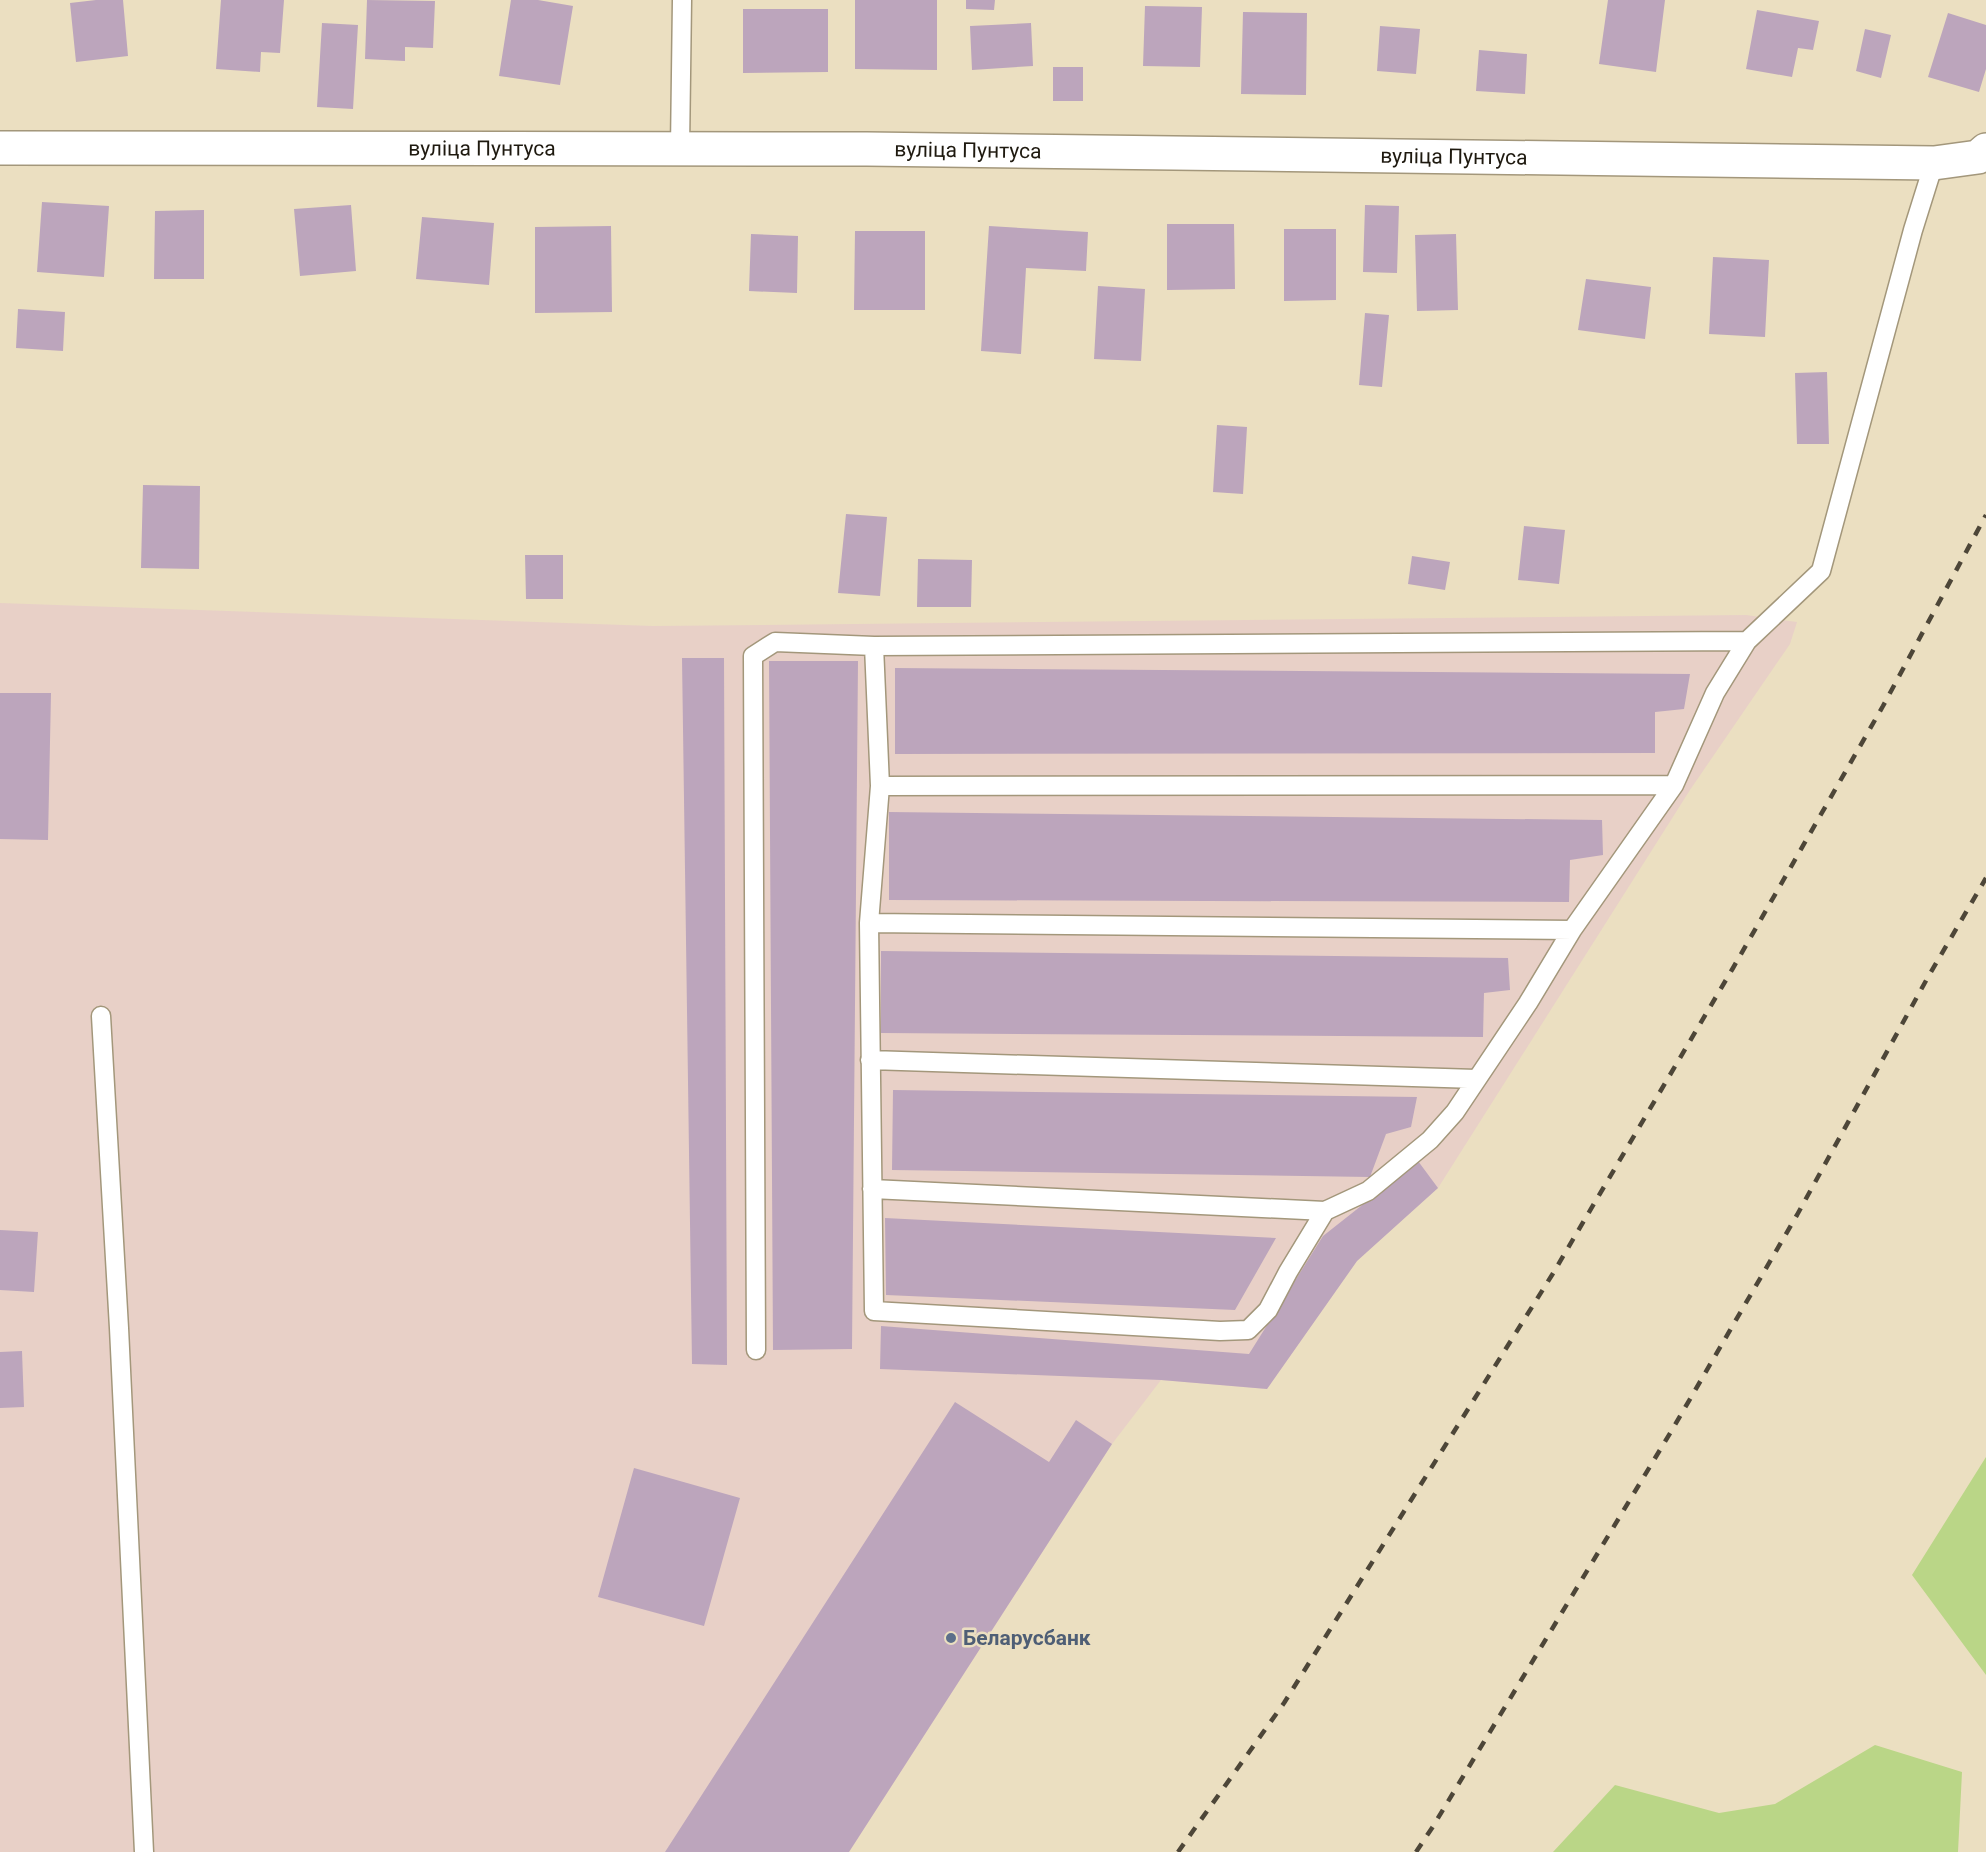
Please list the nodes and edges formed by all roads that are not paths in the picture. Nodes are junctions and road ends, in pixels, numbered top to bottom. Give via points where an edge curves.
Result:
1 (682, 0) edge
2 (0, 148) edge
3 (680, 148) junction
4 (1986, 150) edge
5 (1934, 163) junction
6 (1747, 641) junction
7 (874, 646) junction
8 (1674, 785) junction
9 (880, 786) junction
10 (869, 923) junction
11 (1572, 930) junction
12 (100, 1016) dead end
13 (870, 1060) junction
14 (1476, 1079) junction
15 (872, 1189) junction
16 (1325, 1211) junction
17 (756, 1350) dead end
18 (144, 1852) edge

1 - 3 lane
2 - 3 street, вуліца Пунтуса
3 - 5 street, вуліца Пунтуса
4 - 5 street, вуліца Пунтуса via 1978,157
5 - 6 lane via 1821,571
6 - 7 lane
6 - 8 lane via 1715,693
7 - 9 lane
7 - 17 lane via 775,642 753,656
8 - 9 lane
8 - 11 lane
9 - 10 lane
10 - 11 lane
10 - 13 lane
11 - 14 lane
12 - 18 lane via 119,1316
13 - 14 lane
13 - 15 lane
14 - 16 lane via 1455,1112 1430,1140 1368,1191
15 - 16 lane
15 - 16 lane via 874,1311 1220,1331 1248,1330 1268,1310

